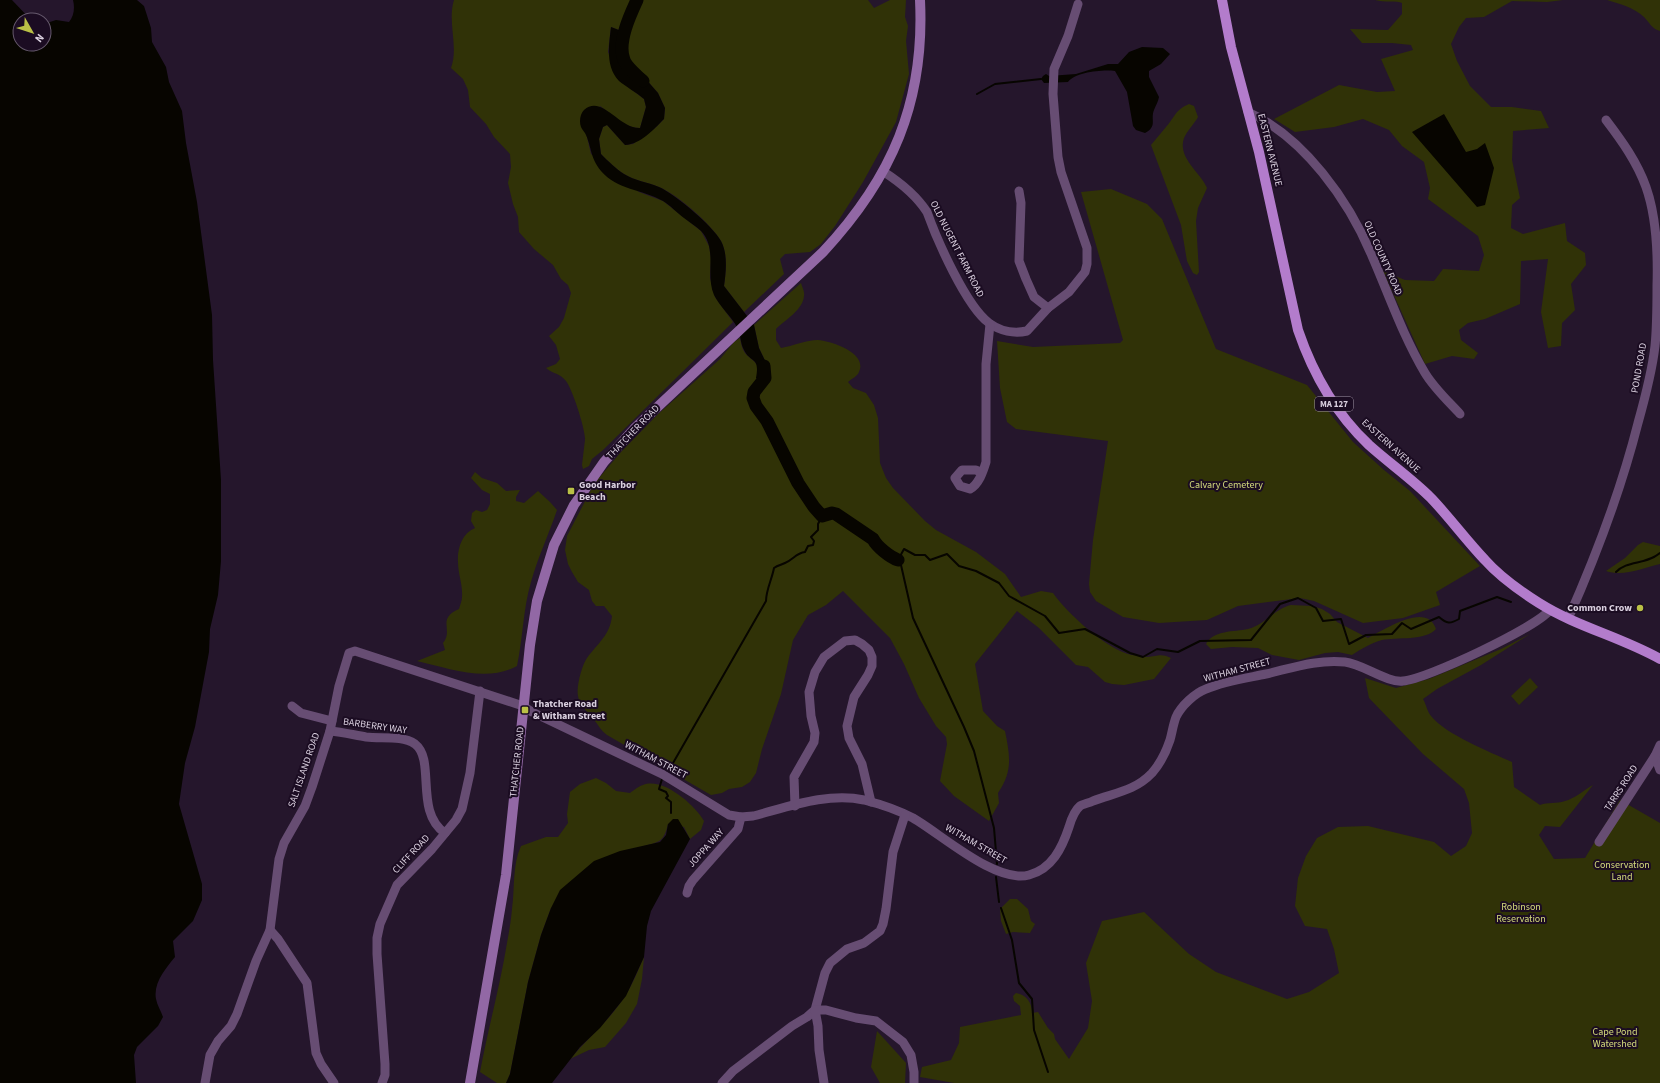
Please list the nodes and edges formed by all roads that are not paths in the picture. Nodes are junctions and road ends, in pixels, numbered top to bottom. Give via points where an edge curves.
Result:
1 (920, 0) edge
2 (1222, 0) edge
3 (1078, 1) edge
4 (1248, 112) junction
5 (1606, 120) dead end
6 (884, 172) junction
7 (1019, 191) dead end
8 (1048, 308) junction
9 (990, 324) junction
10 (1460, 414) dead end
11 (982, 473) dead end
12 (1550, 610) junction
13 (1568, 619) junction
14 (1660, 659) edge
15 (480, 692) junction
16 (292, 706) dead end
17 (523, 706) junction
18 (332, 721) junction
19 (330, 730) junction
20 (1660, 745) edge
21 (1655, 756) junction
22 (1660, 770) edge
23 (871, 802) junction
24 (795, 806) junction
25 (905, 815) junction
26 (741, 818) junction
27 (445, 833) junction
28 (1599, 842) dead end
29 (687, 893) dead end
30 (270, 930) junction
31 (815, 1010) junction
32 (205, 1083) edge
33 (334, 1083) edge
34 (382, 1083) edge
35 (470, 1083) edge
36 (722, 1083) edge
37 (824, 1083) edge
38 (914, 1083) edge

1 - 6 main road, THATCHER ROAD via 921,30 914,90 901,133
2 - 4 main road, EASTERN AVENUE / MA 127
3 - 8 street, OLD NUGENT FARM ROAD via 1054,73 1054,113 1061,172 1088,248 1088,257 1085,272 1069,292
4 - 10 street, OLD COUNTY ROAD via 1266,121 1288,138 1328,181 1362,235 1425,374
4 - 12 main road, EASTERN AVENUE / MA 127 via 1298,330 1322,386 1354,430 1431,498 1486,561 1517,588
5 - 13 street, POND ROAD via 1633,158 1651,203 1657,271 1655,345 1649,382 1624,473 1589,571
6 - 9 street, OLD NUGENT FARM ROAD via 921,203 961,286
6 - 17 main road, THATCHER ROAD via 868,199 844,230 616,448 574,505 554,545 537,600
7 - 8 street via 1019,261 1034,297
8 - 9 street, OLD NUGENT FARM ROAD via 1027,331 1012,332
9 - 11 street via 986,364 987,456
12 - 13 main road, EASTERN AVENUE / MA 127
12 - 25 street, WITHAM STREET via 1531,626 1416,679 1400,682 1347,662 1322,662 1206,689 1178,714 1167,747 1151,774 1134,788 1080,806 1074,814 1062,848 1056,857 1030,875 1002,873
13 - 14 main road, EASTERN AVENUE / MA 127
15 - 17 street, SALT ISLAND ROAD
15 - 18 street, SALT ISLAND ROAD via 355,650 349,653
15 - 27 street, CLIFF ROAD via 466,794 462,809
16 - 18 street via 301,713
17 - 26 street, WITHAM STREET via 662,774 729,815
17 - 35 main road, THATCHER ROAD via 506,875
18 - 19 street, SALT ISLAND ROAD
19 - 27 street, BARBERRY WAY via 414,743 424,761 427,800 432,816 436,827
19 - 30 street, SALT ISLAND ROAD via 305,806 278,859
20 - 21 street, TARRS ROAD
21 - 22 street
21 - 28 street, TARRS ROAD
23 - 24 street, WITHAM STREET via 846,798 826,799
23 - 24 street via 862,764 849,738 847,726 854,697 872,666 869,650 855,640 845,641 824,657 815,672 809,692 814,742 794,777
23 - 25 street, WITHAM STREET
24 - 26 street, WITHAM STREET
25 - 31 street via 893,852 880,931 864,943 847,949 830,962
26 - 29 street, JOPPA WAY via 738,829 693,880
27 - 34 street, CLIFF ROAD via 397,885 380,924 377,954 386,1064
30 - 32 street, SALT ISLAND ROAD via 237,1014 210,1055
30 - 33 street via 307,983 316,1053
31 - 36 street via 733,1071
31 - 37 street
31 - 38 street via 876,1021 891,1032 903,1042 910,1056

